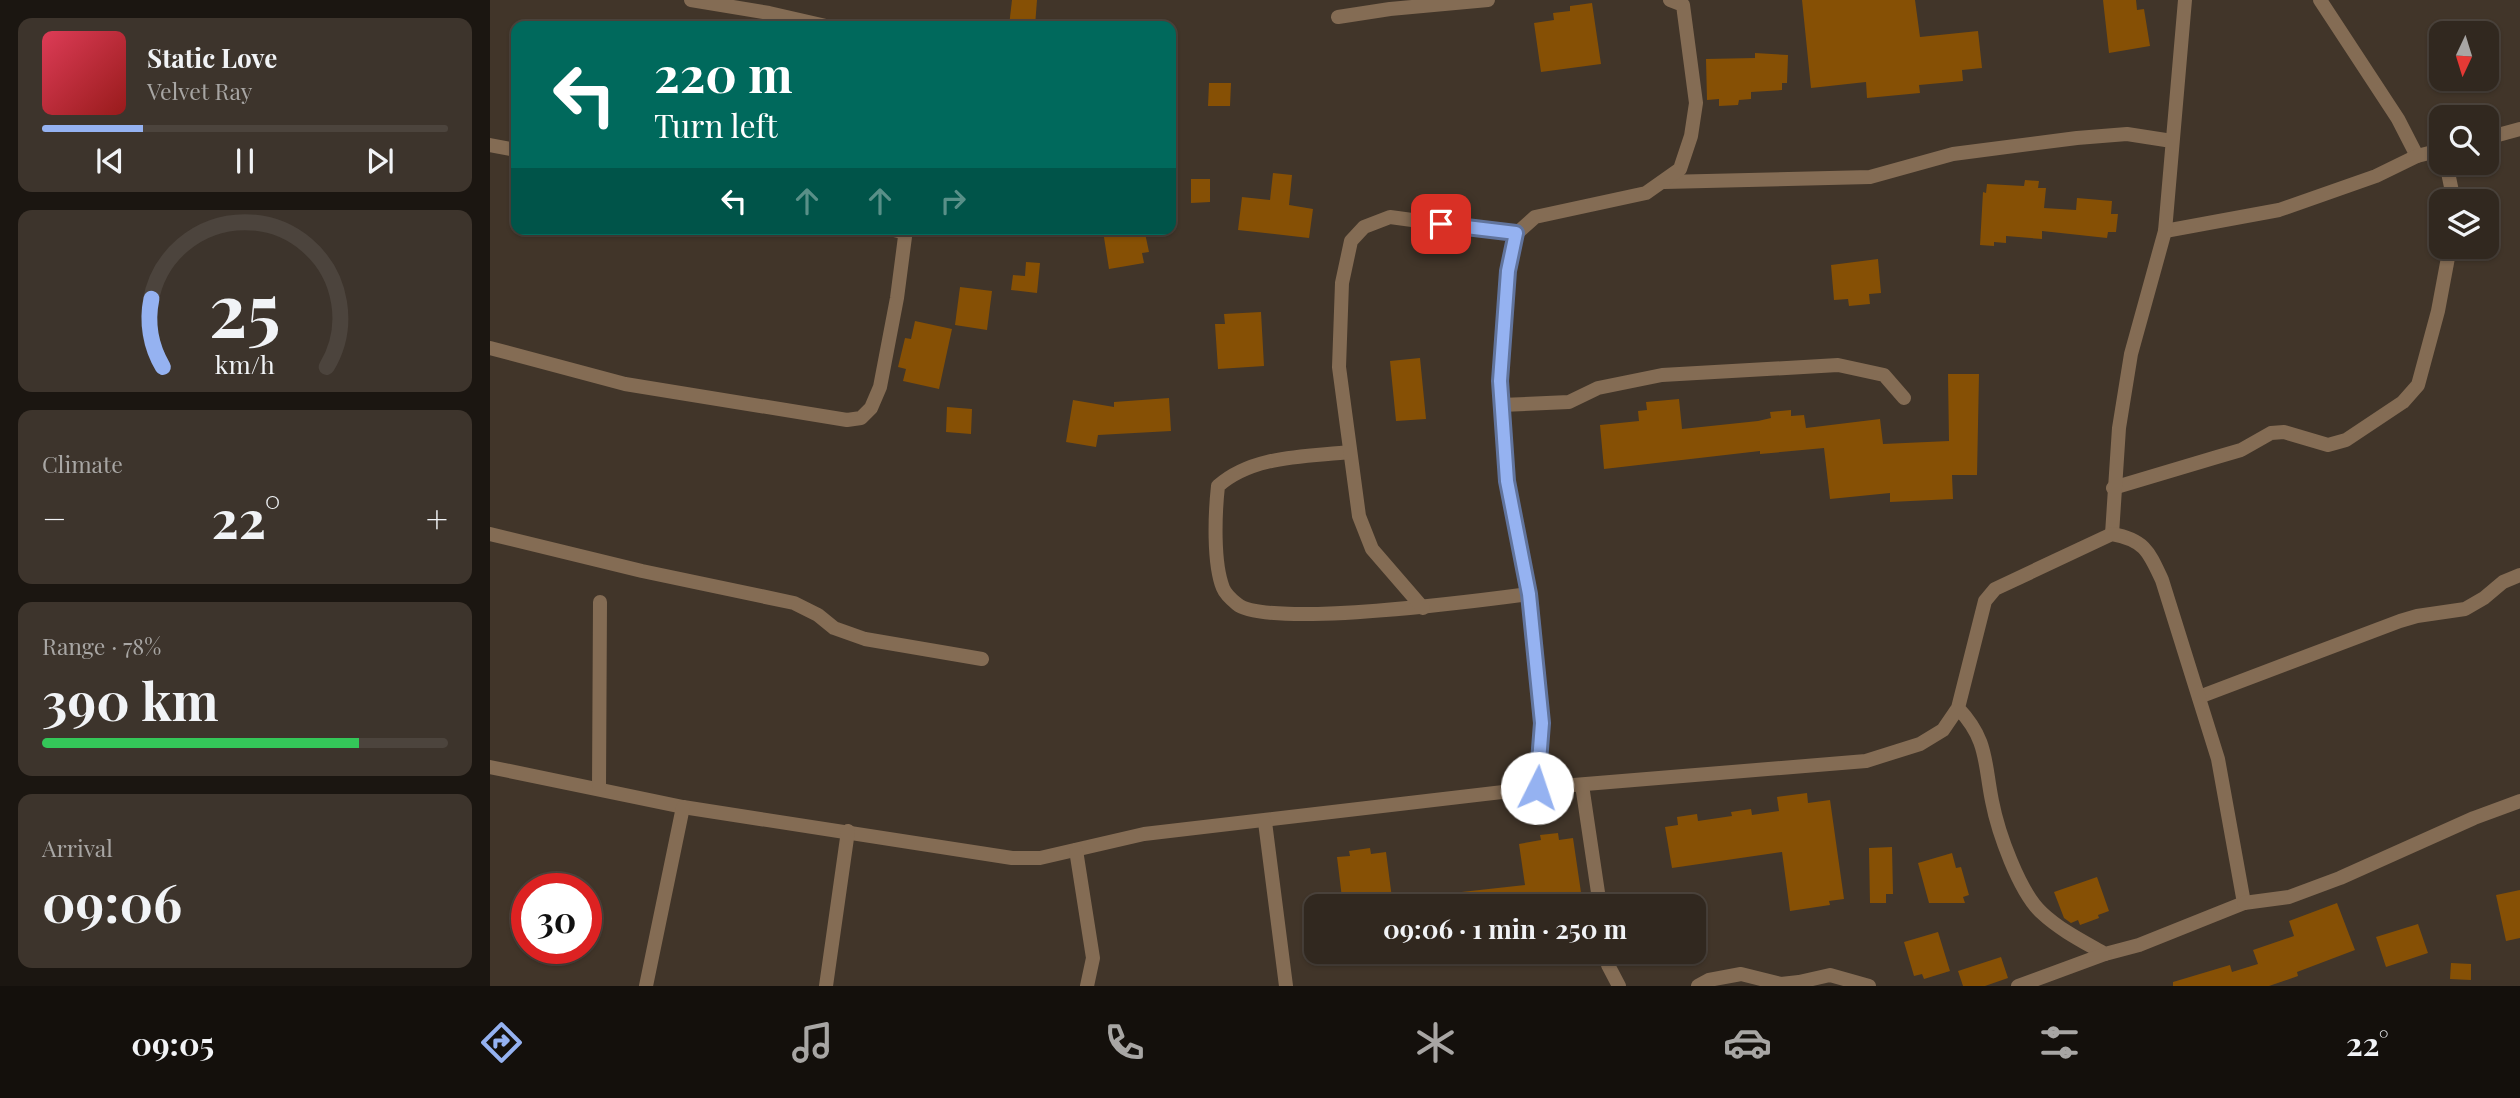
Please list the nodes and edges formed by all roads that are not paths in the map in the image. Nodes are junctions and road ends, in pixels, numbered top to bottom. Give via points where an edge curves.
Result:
1 (691, 0) edge
2 (1488, 0) edge
3 (2185, 0) edge
4 (2320, 0) edge
5 (1680, 2) edge
6 (1338, 17) dead end
7 (804, 21) edge
8 (2520, 129) edge
9 (2499, 135) edge
10 (2172, 141) junction
11 (490, 145) edge
12 (511, 149) edge
13 (2429, 153) edge
14 (2417, 156) junction
15 (1664, 182) junction
16 (2165, 231) junction
17 (1516, 233) junction
18 (905, 235) edge
19 (2449, 259) edge
20 (490, 348) edge
21 (1904, 398) dead end
22 (1501, 405) junction
23 (1350, 452) junction
24 (2113, 488) junction
25 (490, 534) edge
26 (2112, 534) junction
27 (2520, 575) edge
28 (1529, 594) junction
29 (600, 602) dead end
30 (1423, 608) junction
31 (982, 659) dead end
32 (2199, 697) junction
33 (1958, 708) junction
34 (490, 767) edge
35 (1582, 785) junction
36 (1537, 788) junction
37 (600, 789) junction
38 (2520, 802) edge
39 (683, 807) junction
40 (1265, 821) junction
41 (848, 831) junction
42 (1076, 850) junction
43 (1598, 894) edge
44 (2244, 903) junction
45 (2105, 954) junction
46 (1608, 964) edge
47 (2048, 981) edge
48 (646, 986) edge
49 (826, 986) edge
50 (1087, 986) edge
51 (1286, 986) edge
52 (1619, 986) edge
53 (1698, 986) edge
54 (1869, 986) edge
55 (2018, 986) edge

1 - 7 street
2 - 6 street
3 - 10 street
4 - 14 street
5 - 15 street via 1696,103 1681,169
8 - 9 street
10 - 15 street via 2127,134 2077,138 1953,154 1870,177
10 - 16 street
11 - 12 street
13 - 14 street
14 - 16 street via 2376,176 2279,210
15 - 17 street via 1646,193 1535,217
16 - 24 street via 2131,354
17 - 22 street via 1508,271
17 - 23 street via 1390,217 1364,227 1351,242 1342,282 1339,367
18 - 20 street via 880,387 861,418 847,421 625,384
19 - 24 street via 2418,385 2403,402 2346,440 2328,445 2272,433 2230,455
21 - 22 street via 1884,375 1838,365 1662,375 1598,387 1569,402
22 - 28 street via 1507,481
23 - 30 street via 1364,534
23 - 30 street via 1246,467 1218,486 1218,562 1223,589 1239,606 1255,611 1289,614
24 - 26 street
25 - 31 street via 794,603 834,628 865,639
26 - 32 street via 2132,538 2151,555
26 - 33 street via 1995,589 1985,601
27 - 32 street via 2502,582 2465,609 2400,621
28 - 30 street
28 - 36 street via 1542,723
29 - 37 street
32 - 44 street via 2218,759
33 - 35 street via 1943,730 1920,744 1866,761
33 - 45 street via 1983,746 2002,838 2027,895 2041,913
34 - 37 street
35 - 36 street
35 - 43 street
36 - 40 street
37 - 39 street
38 - 44 street via 2289,897
39 - 41 street
39 - 48 street
40 - 42 street via 1144,834
40 - 51 street
41 - 42 street via 1012,858
41 - 49 street
42 - 50 street via 1093,958
44 - 45 street
45 - 47 street
46 - 52 street
47 - 55 street
53 - 54 street via 1741,974 1781,984 1830,975

